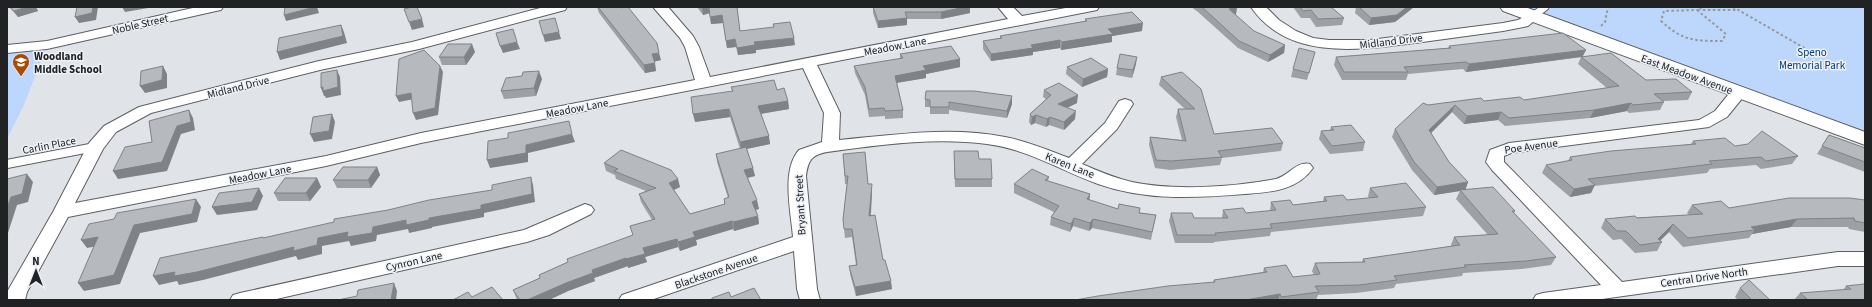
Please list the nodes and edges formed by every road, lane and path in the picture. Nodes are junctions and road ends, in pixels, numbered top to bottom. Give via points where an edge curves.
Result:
1 (216, 7) edge
2 (560, 7) edge
3 (660, 7) edge
4 (1005, 7) edge
5 (1092, 7) edge
6 (1258, 7) edge
7 (1510, 7) edge
8 (1608, 7) edge
9 (1700, 7) edge
10 (1734, 7) edge
11 (1697, 10) junction
12 (1701, 10) junction
13 (1739, 10) junction
14 (1539, 12) edge
15 (1018, 21) junction
16 (1588, 37) junction
17 (7, 49) edge
18 (1815, 54) dead end
19 (808, 63) junction
20 (704, 83) junction
21 (1738, 93) junction
22 (1125, 104) dead end
23 (1865, 139) edge
24 (830, 146) junction
25 (95, 147) junction
26 (7, 164) edge
27 (1071, 166) junction
28 (1304, 168) dead end
29 (585, 210) dead end
30 (62, 212) junction
31 (802, 241) junction
32 (1865, 259) edge
33 (1617, 288) junction
34 (15, 300) edge
35 (240, 300) edge
36 (629, 300) edge
37 (810, 300) edge
38 (1543, 300) edge

1 - 17 street, Noble Street via 64,42
2 - 25 street, Midland Drive via 414,46 319,66 145,110 110,129
3 - 20 street via 686,36
4 - 15 street
5 - 15 street, Meadow Lane
6 - 14 street, Midland Drive via 1278,28 1298,38 1324,44 1353,46 1503,27 1522,23
7 - 14 street, East Meadow Avenue
8 - 16 path via 1605,22
9 - 12 path
10 - 13 path
11 - 11 path via 1664,11 1661,21 1677,36 1691,41 1722,41 1726,34
11 - 12 path
12 - 13 path
13 - 18 path
14 - 16 street, East Meadow Avenue
15 - 19 street, Meadow Lane
16 - 21 street, East Meadow Avenue
19 - 20 street, Meadow Lane
19 - 24 street via 832,113
20 - 30 street, Meadow Lane via 421,138 326,161
21 - 23 street, East Meadow Avenue
21 - 33 street, Poe Avenue via 1721,114 1703,124 1509,148 1496,154 1498,166
22 - 27 street via 1111,126
24 - 27 street, Karen Lane via 935,136 972,136 1020,146
24 - 31 street, Bryant Street via 807,152 800,160 797,176
25 - 26 lane, Carlin Place
25 - 30 street, Midland Drive
27 - 28 street, Karen Lane via 1115,183 1179,193 1274,185 1293,179
29 - 35 street, Cynron Lane via 527,236
30 - 34 street, Midland Drive via 17,292
31 - 36 street, Blackstone Avenue
31 - 37 street, Bryant Street
32 - 33 street, Central Drive North via 1838,259
33 - 38 street, Central Drive North

